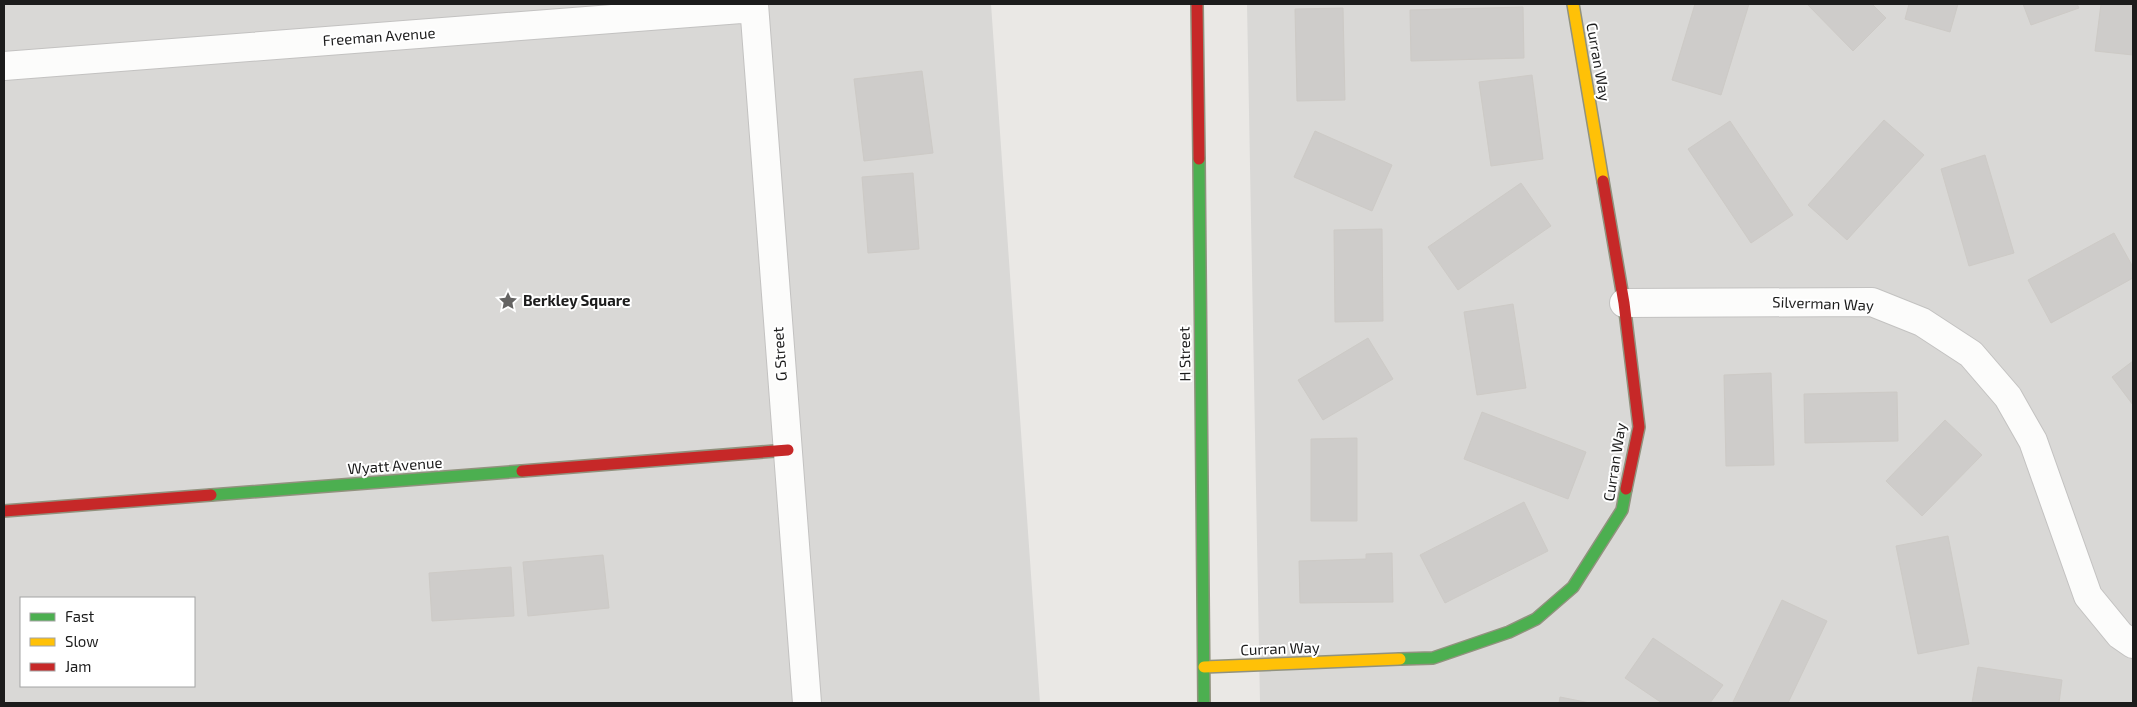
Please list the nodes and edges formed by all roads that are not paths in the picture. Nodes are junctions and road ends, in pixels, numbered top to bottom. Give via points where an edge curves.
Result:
1 (1197, 4) edge
2 (1573, 4) edge
3 (754, 6) edge
4 (4, 66) edge
5 (1624, 303) junction
6 (788, 450) junction
7 (4, 512) edge
8 (2133, 644) edge
9 (1204, 667) junction
10 (807, 703) edge
11 (1204, 703) edge

1 - 9 street, H Street
2 - 5 street, Curran Way
3 - 4 street, Freeman Avenue
3 - 6 street, G Street
5 - 8 street, Silverman Way via 1872,302 1922,322 1971,354 2008,397 2033,441 2088,596 2120,635
5 - 9 street, Curran Way via 1639,427 1622,510 1574,587 1536,619 1434,658
6 - 7 street, Wyatt Avenue
6 - 10 street, G Street
9 - 11 street, H Street

